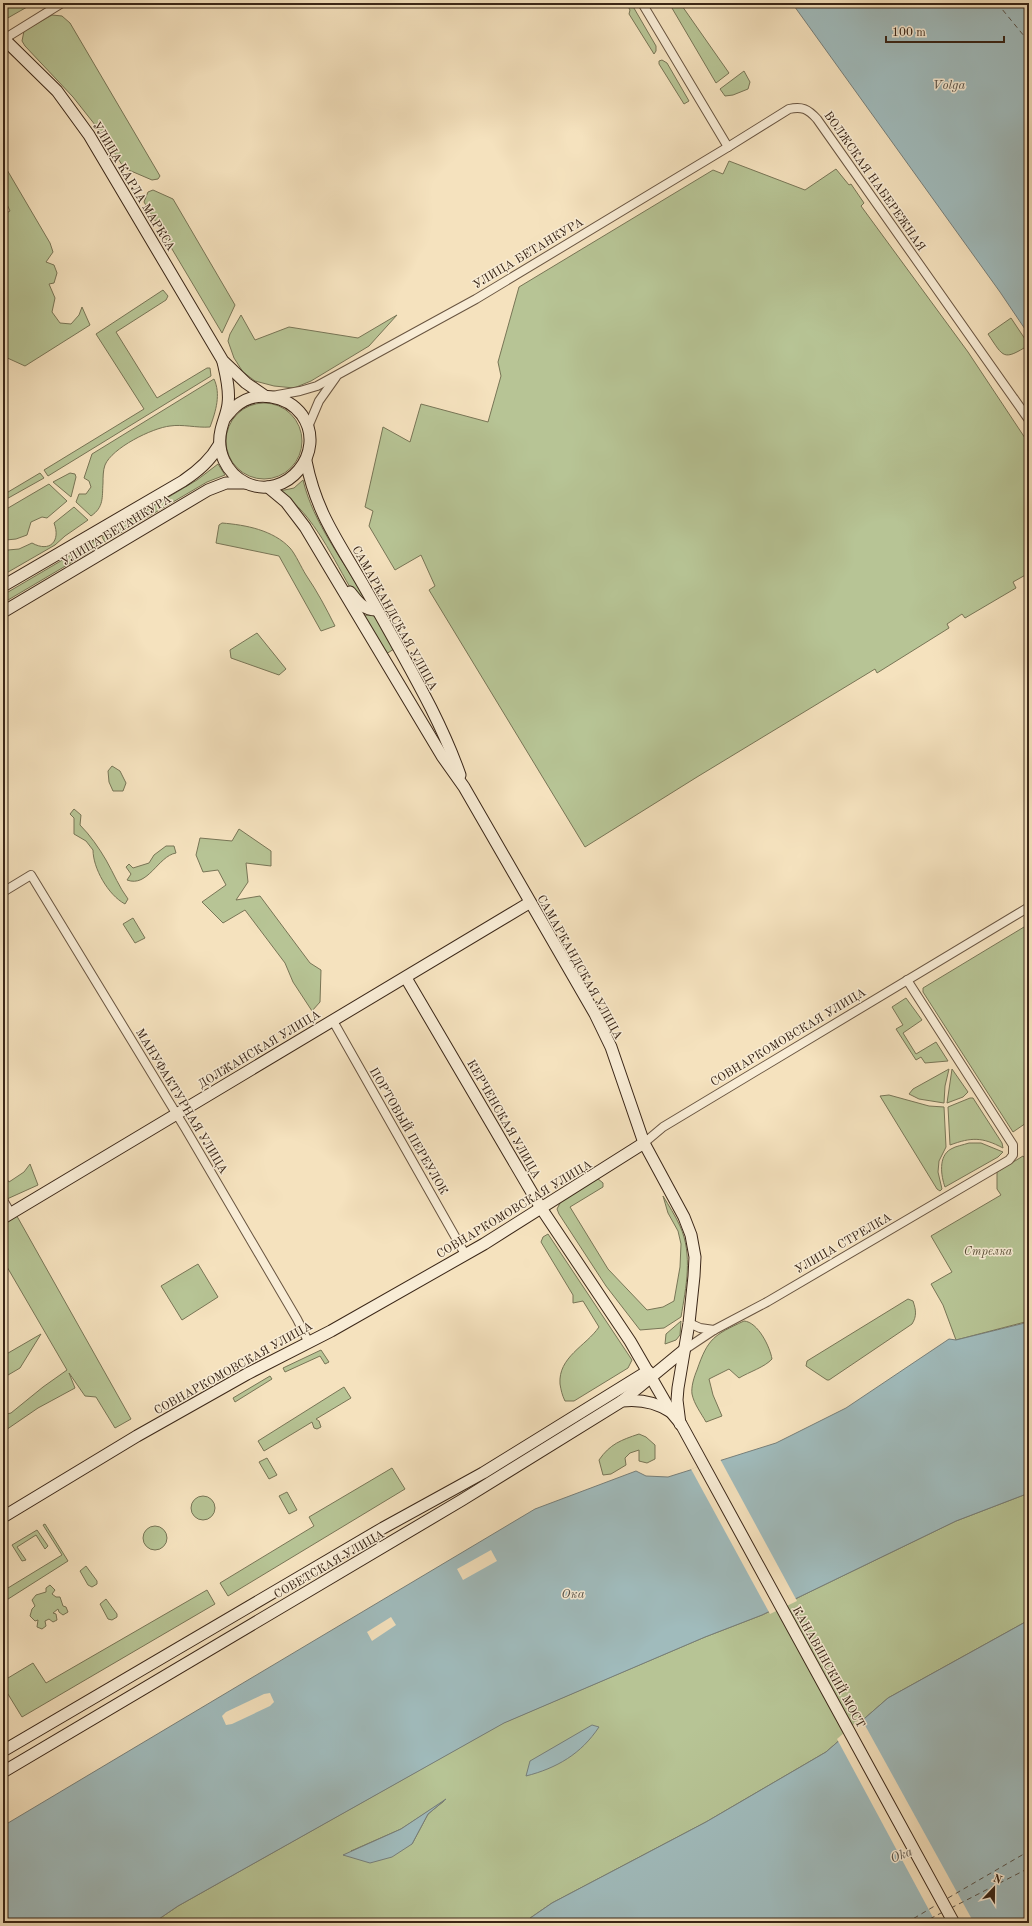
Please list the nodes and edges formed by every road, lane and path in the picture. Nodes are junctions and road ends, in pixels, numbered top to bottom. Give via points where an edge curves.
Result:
1 (62, 3) edge
2 (642, 3) edge
3 (3, 39) edge
4 (728, 148) junction
5 (223, 361) junction
6 (338, 375) junction
7 (268, 396) junction
8 (225, 418) junction
9 (1029, 420) edge
10 (308, 428) junction
11 (219, 445) junction
12 (306, 461) junction
13 (246, 483) junction
14 (268, 487) junction
15 (336, 580) junction
16 (3, 586) edge
17 (377, 610) junction
18 (3, 612) edge
19 (464, 787) junction
20 (3, 892) edge
21 (529, 903) junction
22 (1029, 907) edge
23 (406, 978) junction
24 (907, 980) junction
25 (333, 1021) junction
26 (176, 1114) junction
27 (644, 1143) junction
28 (3, 1200) edge
29 (541, 1208) junction
30 (7, 1216) edge
31 (466, 1254) junction
32 (689, 1323) junction
33 (714, 1330) junction
34 (308, 1341) junction
35 (684, 1350) junction
36 (650, 1374) junction
37 (622, 1401) junction
38 (671, 1412) junction
39 (680, 1424) junction
40 (3, 1518) edge
41 (3, 1751) edge
42 (3, 1772) edge
43 (954, 1923) edge

1 - 3 street
2 - 4 street
3 - 5 main road, УЛИЦА КАРЛА МАРКСА via 57,92 89,135
4 - 6 street, УЛИЦА БЕТАНКУРА via 476,299
4 - 9 street, ВОЛЖСКАЯ НАБЕРЕЖНАЯ via 789,109 800,107 810,110
5 - 7 main road via 246,383
5 - 8 main road via 228,391
6 - 7 street, УЛИЦА БЕТАНКУРА via 306,390
6 - 10 street, УЛИЦА БЕТАНКУРА via 319,401
7 - 8 main road via 249,398 236,406
7 - 10 main road via 284,400 294,407 303,416
8 - 11 main road
10 - 12 main road via 310,444
11 - 13 main road via 227,468
11 - 16 main road, УЛИЦА БЕТАНКУРА via 208,462 183,482
12 - 14 main road via 290,479
12 - 17 main road, САМАРКАНДСКАЯ УЛИЦА via 320,510
13 - 14 main road
13 - 18 main road, УЛИЦА БЕТАНКУРА via 226,483 208,490
14 - 15 main road, САМАРКАНДСКАЯ УЛИЦА via 296,514
15 - 17 main road via 345,585 363,607
15 - 19 main road, САМАРКАНДСКАЯ УЛИЦА via 442,756
17 - 19 main road, САМАРКАНДСКАЯ УЛИЦА via 450,747
19 - 21 main road, САМАРКАНДСКАЯ УЛИЦА
20 - 26 street, МАНУФАКТУРНАЯ УЛИЦА via 31,875
21 - 23 main road, ДОЛЖАНСКАЯ УЛИЦА
21 - 27 main road, САМАРКАНДСКАЯ УЛИЦА via 611,1047
22 - 24 street, СОВНАРКОМОВСКАЯ УЛИЦА
23 - 25 main road, ДОЛЖАНСКАЯ УЛИЦА
23 - 29 main road, КЕРЧЕНСКАЯ УЛИЦА
24 - 27 street, СОВНАРКОМОВСКАЯ УЛИЦА via 663,1127
24 - 33 street, УЛИЦА СТРЕЛКА via 1013,1145 1013,1155 1009,1160
25 - 26 main road, ДОЛЖАНСКАЯ УЛИЦА
25 - 31 street, ПОРТОВЫЙ ПЕРЕУЛОК
26 - 30 main road, ДОЛЖАНСКАЯ УЛИЦА
26 - 34 street, МАНУФАКТУРНАЯ УЛИЦА
27 - 29 main road, СОВНАРКОМОВСКАЯ УЛИЦА
27 - 32 main road, САМАРКАНДСКАЯ УЛИЦА via 691,1235 695,1257
28 - 30 street
29 - 31 main road, СОВНАРКОМОВСКАЯ УЛИЦА
29 - 36 main road, КЕРЧЕНСКАЯ УЛИЦА
31 - 34 main road, СОВНАРКОМОВСКАЯ УЛИЦА via 331,1331
32 - 33 street
32 - 35 main road, САМАРКАНДСКАЯ УЛИЦА
33 - 35 street, УЛИЦА СТРЕЛКА
34 - 40 main road, СОВНАРКОМОВСКАЯ УЛИЦА via 137,1436
35 - 36 main road
35 - 39 main road, САМАРКАНДСКАЯ УЛИЦА via 677,1400
36 - 37 main road, СОВЕТСКАЯ УЛИЦА
36 - 38 main road, КЕРЧЕНСКАЯ УЛИЦА
36 - 41 main road, СОВЕТСКАЯ УЛИЦА
37 - 38 main road via 649,1402
37 - 42 main road, СОВЕТСКАЯ УЛИЦА via 462,1500
38 - 39 main road, КЕРЧЕНСКАЯ УЛИЦА
39 - 43 main road, КАНАВИНСКИЙ МОСТ

